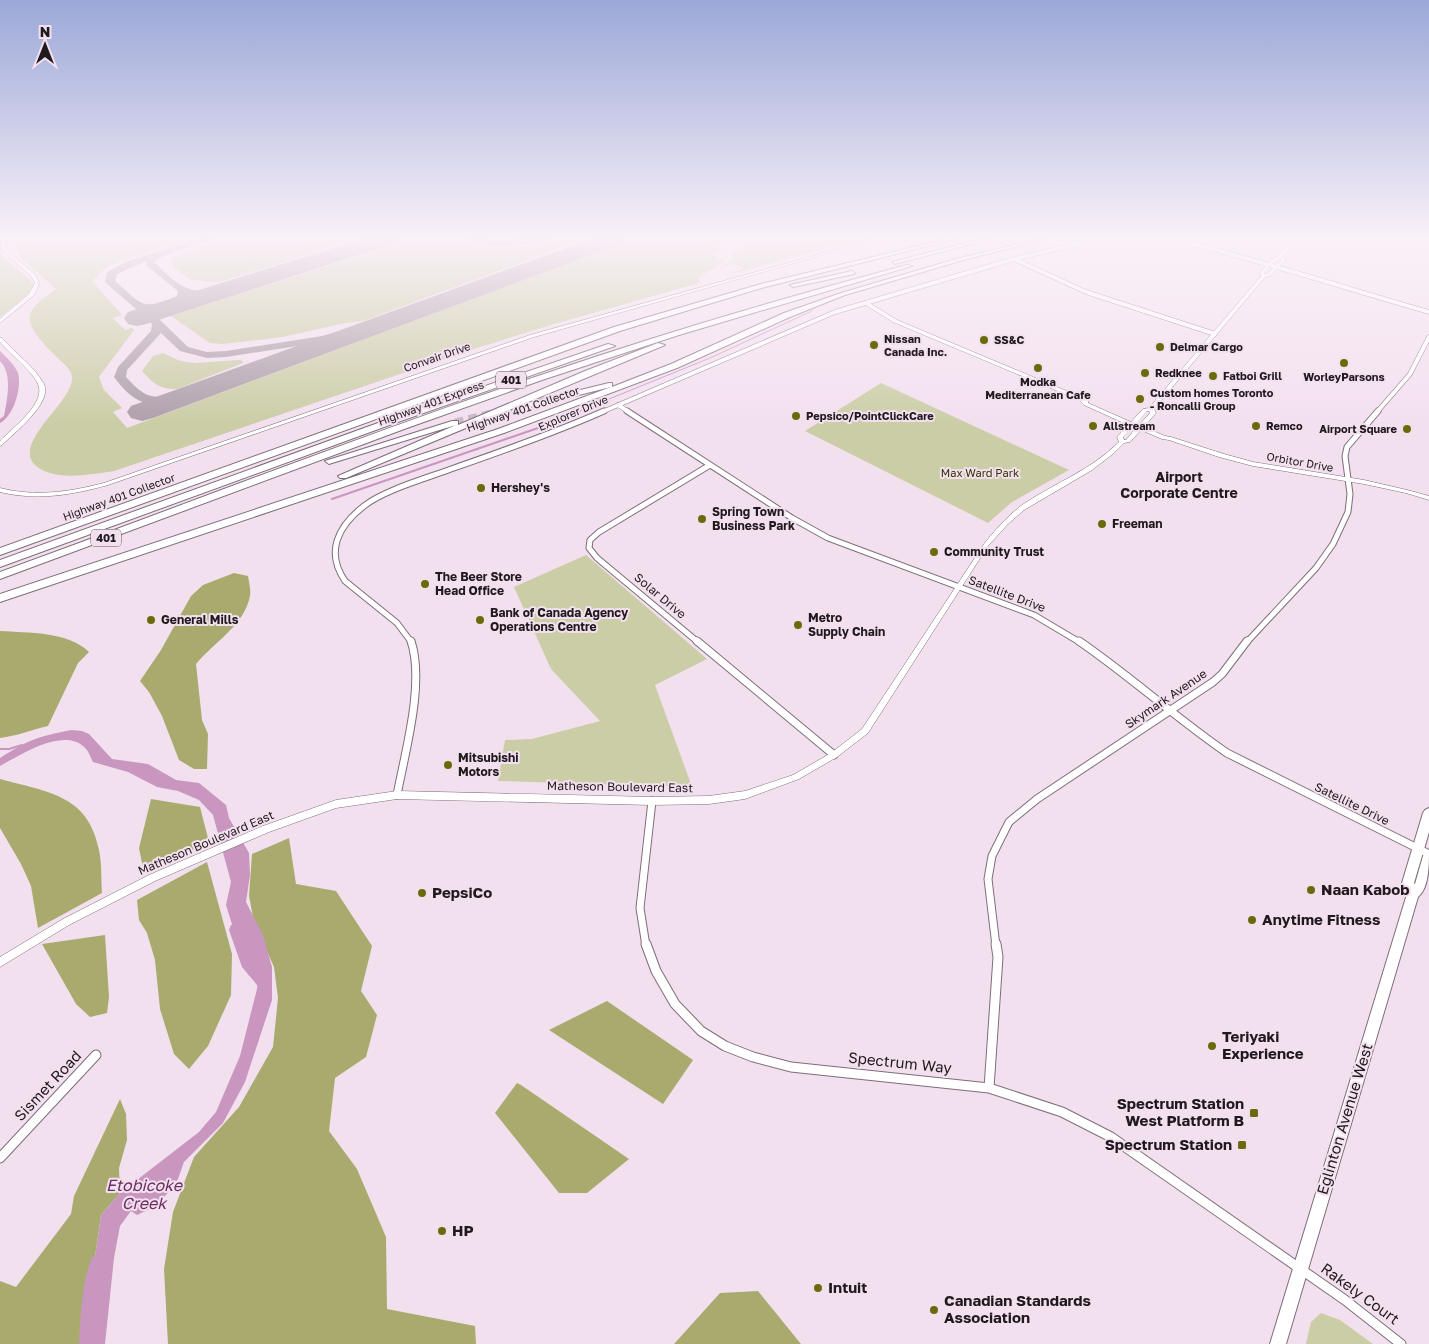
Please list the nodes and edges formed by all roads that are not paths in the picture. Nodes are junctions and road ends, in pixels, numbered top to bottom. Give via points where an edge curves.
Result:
1 (26, 300) edge
2 (660, 300) edge
3 (712, 300) edge
4 (732, 300) edge
5 (764, 300) edge
6 (787, 300) edge
7 (792, 300) edge
8 (828, 300) edge
9 (877, 300) edge
10 (1112, 300) edge
11 (1243, 300) edge
12 (1386, 300) edge
13 (866, 303) junction
14 (1429, 314) edge
15 (0, 322) edge
16 (755, 329) junction
17 (1215, 334) junction
18 (1429, 337) edge
19 (0, 339) edge
20 (523, 364) junction
21 (618, 404) junction
22 (520, 407) tunnel mouth
23 (1151, 409) junction
24 (1134, 422) junction
25 (455, 423) tunnel mouth
26 (1142, 426) junction
27 (1122, 442) junction
28 (0, 444) edge
29 (710, 465) junction
30 (1348, 480) junction
31 (0, 490) edge
32 (1429, 498) edge
33 (211, 499) junction
34 (190, 535) junction
35 (0, 552) edge
36 (0, 564) edge
37 (0, 576) edge
38 (960, 587) junction
39 (0, 598) edge
40 (1170, 711) junction
41 (834, 755) junction
42 (396, 794) junction
43 (652, 801) junction
44 (1429, 813) edge
45 (1425, 853) edge
46 (0, 962) edge
47 (96, 1055) dead end
48 (989, 1088) junction
49 (0, 1158) edge
50 (1300, 1269) junction
51 (1278, 1344) edge
52 (1401, 1344) edge

1 - 15 street
2 - 31 street, Convair Drive via 532,336 106,484 42,495
3 - 20 highway, Highway 401 Collector / 401 via 617,329
4 - 20 highway
5 - 36 highway, Highway 401 Express / 401 via 575,357
6 - 33 highway, Highway 401 Express / 401 via 539,378
7 - 34 highway via 651,348 372,465
8 - 16 highway, Highway 401 Collector
9 - 13 street, Explorer Drive
10 - 17 street
11 - 17 street, Matheson Boulevard East
12 - 14 street
13 - 21 street, Explorer Drive via 826,315
13 - 24 street, Orbitor Drive via 895,321
16 - 22 highway via 625,380
16 - 34 highway, Highway 401 Collector via 682,363 603,394
17 - 23 street, Matheson Boulevard East
18 - 30 street, Skymark Avenue via 1410,374 1347,447
19 - 28 street via 42,385 43,394 37,406
20 - 35 highway, Highway 401 Collector / 401
21 - 29 street, Satellite Drive
21 - 42 street, Explorer Drive via 553,433 396,489 365,505 345,524 334,554 339,572 345,581 402,629 416,650 417,678
23 - 24 street, Matheson Boulevard East via 1145,410
23 - 26 street, Matheson Boulevard East via 1153,413
24 - 26 street, Orbitor Drive
24 - 27 street, Matheson Boulevard East via 1120,437
25 - 33 highway
26 - 27 street, Matheson Boulevard East
26 - 30 street, Orbitor Drive via 1164,438 1254,464
27 - 38 street, Matheson Boulevard East via 1089,470 1017,512 986,544
29 - 38 street, Satellite Drive via 828,538
29 - 41 street, Solar Drive via 599,532 590,540 589,548
30 - 32 street, Orbitor Drive
30 - 40 street, Skymark Avenue via 1348,512 1333,544 1316,568 1256,630 1222,674
33 - 37 highway, Highway 401 Express / 401
34 - 39 highway, Highway 401 Collector / 401
38 - 40 street, Satellite Drive via 1034,615 1076,638
38 - 41 street, Matheson Boulevard East via 865,731
40 - 45 street, Satellite Drive via 1228,753
40 - 48 street, Skymark Avenue via 1036,799 1004,830 992,856 988,880 998,956
41 - 43 street, Matheson Boulevard East via 796,777 745,796
42 - 43 street, Matheson Boulevard East
42 - 46 street, Matheson Boulevard East via 336,804 266,829 152,878 66,922
43 - 48 street, Spectrum Way via 641,920 654,970 671,998 715,1041 760,1060 791,1067
44 - 45 main road, Eglinton Avenue West
45 - 50 main road, Eglinton Avenue West via 1419,890 1413,894
47 - 49 street, Sismet Road
48 - 50 street, Spectrum Way via 1062,1112 1111,1136
50 - 51 main road, Eglinton Avenue West
50 - 52 street, Rakely Court

